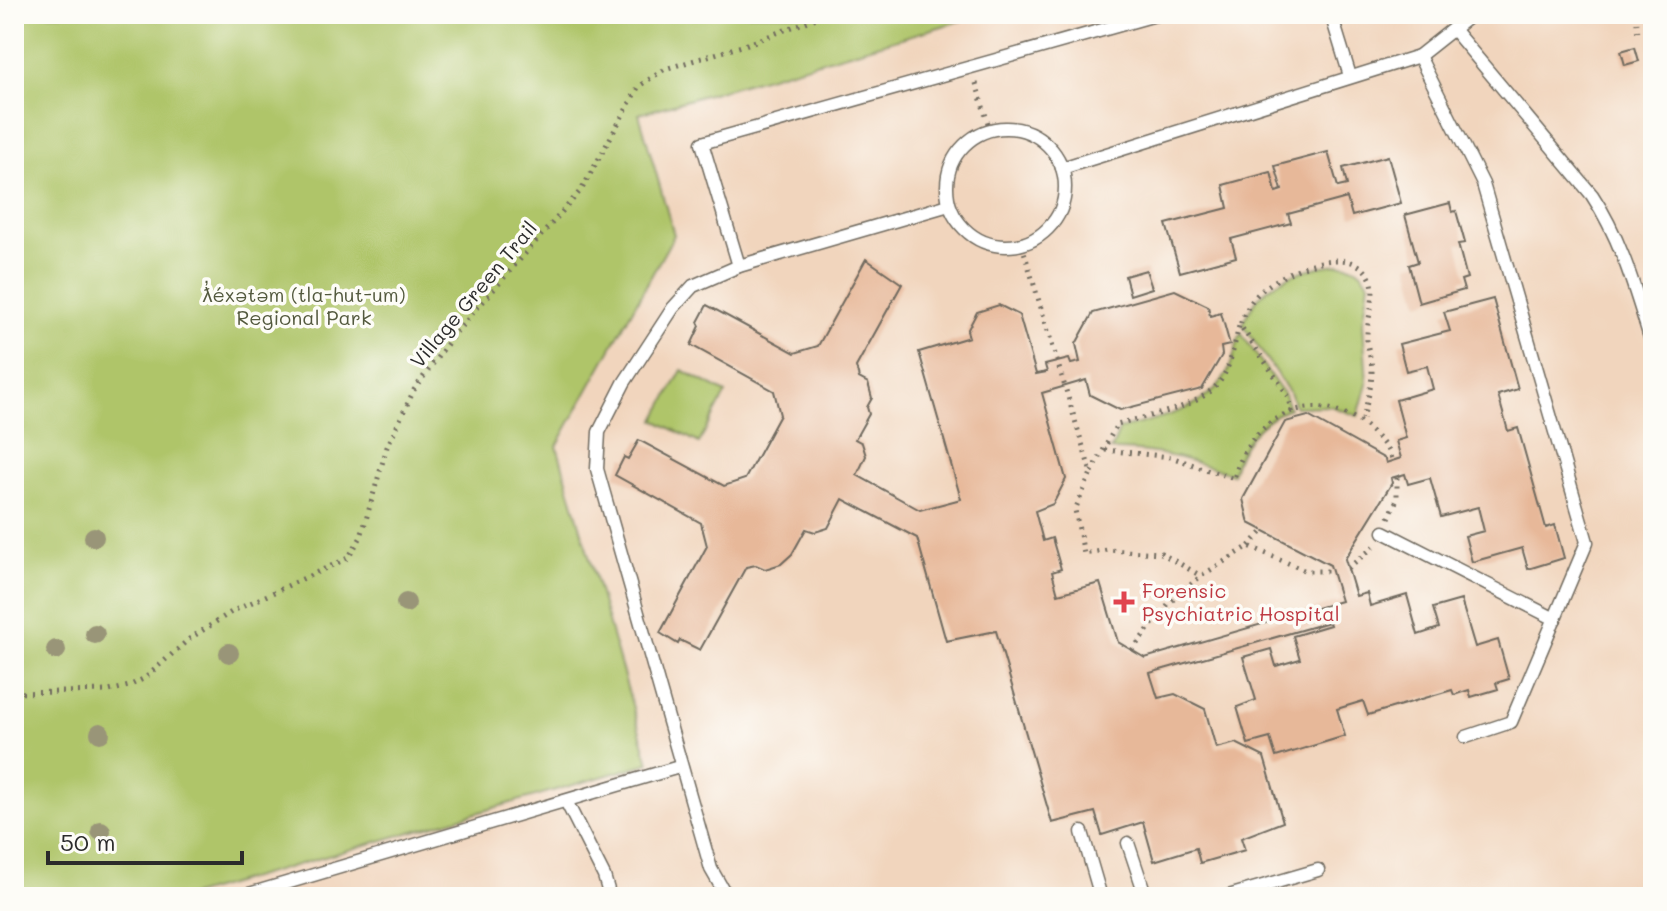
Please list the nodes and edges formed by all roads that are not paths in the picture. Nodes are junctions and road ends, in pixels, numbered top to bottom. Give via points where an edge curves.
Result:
1 (1159, 14) edge
2 (1331, 14) edge
3 (1472, 14) edge
4 (1453, 29) junction
5 (1419, 56) junction
6 (1350, 76) junction
7 (1062, 168) junction
8 (949, 205) junction
9 (739, 266) junction
10 (1653, 347) edge
11 (1384, 532) dead end
12 (1555, 619) junction
13 (1466, 737) dead end
14 (679, 767) junction
15 (566, 801) junction
16 (1082, 832) dead end
17 (1128, 843) dead end
18 (1318, 870) dead end
19 (239, 897) edge
20 (610, 897) edge
21 (732, 897) edge
22 (1101, 897) edge
23 (1146, 897) edge
24 (1225, 897) edge

1 - 9 lane via 702,143
2 - 6 lane
3 - 4 lane
4 - 5 lane
4 - 10 lane via 1608,219
5 - 6 lane
5 - 12 lane via 1483,184 1587,542
6 - 7 lane
7 - 8 lane via 1047,144 1030,132 990,130 958,151 946,178
7 - 8 lane via 1065,196 1058,216 1045,232 1022,245 981,242 965,231
8 - 9 lane
9 - 14 lane via 693,286 673,308 599,432 597,469
11 - 12 lane
12 - 13 lane via 1511,722
14 - 15 lane
14 - 21 lane via 711,869
15 - 19 lane
15 - 20 lane
16 - 22 lane
17 - 23 lane
18 - 24 lane

